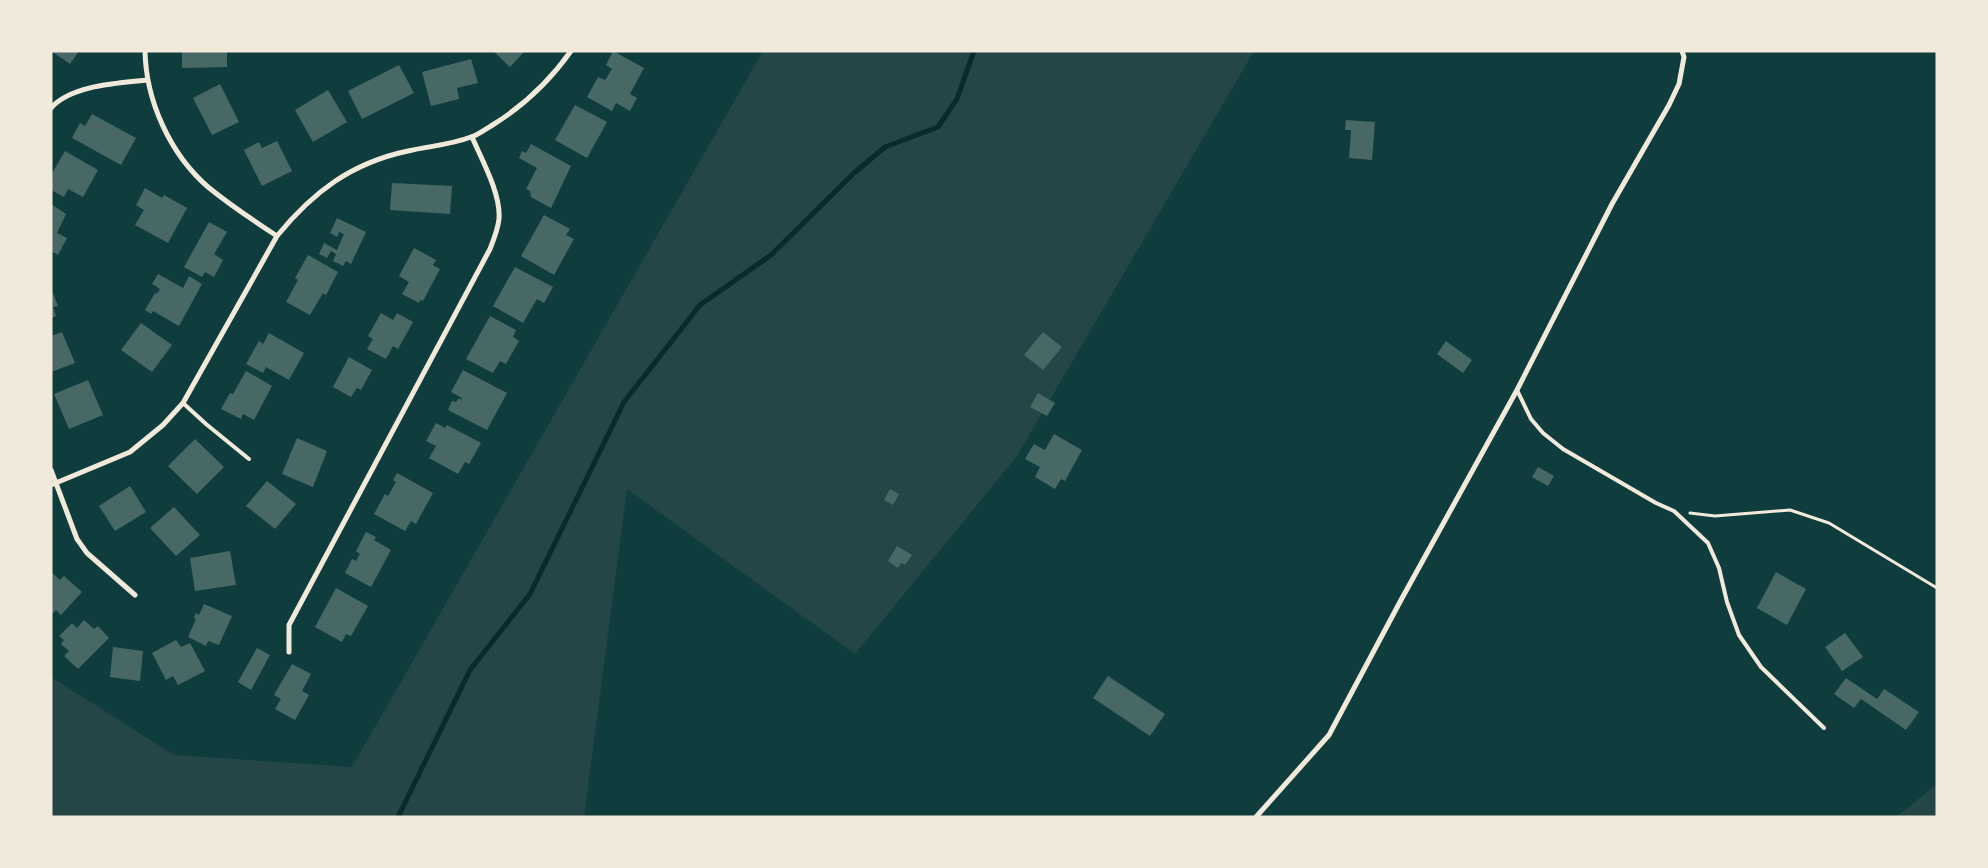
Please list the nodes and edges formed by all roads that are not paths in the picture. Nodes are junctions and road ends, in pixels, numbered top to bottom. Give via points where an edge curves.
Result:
1 (145, 51) edge
2 (571, 51) edge
3 (1683, 54) edge
4 (147, 80) junction
5 (51, 108) edge
6 (472, 137) junction
7 (277, 236) junction
8 (1517, 390) junction
9 (183, 403) junction
10 (249, 459) dead end
11 (51, 470) edge
12 (54, 484) edge
13 (136, 595) dead end
14 (289, 652) dead end
15 (1824, 728) dead end
16 (1256, 817) edge

1 - 4 street
2 - 6 street via 532,95
3 - 8 street via 1679,84 1669,105 1612,204
4 - 5 street via 79,91 65,96
4 - 7 street via 164,130 191,169 208,186
6 - 7 street via 398,153 360,166 317,193
6 - 14 street via 498,200 496,233 289,625
7 - 9 street
8 - 15 lane via 1531,420 1543,433 1563,449 1674,511 1708,543 1739,635 1760,667
8 - 16 street via 1329,735
9 - 10 lane
9 - 12 street via 163,425 130,452
11 - 12 street
12 - 13 street via 77,539 87,553

